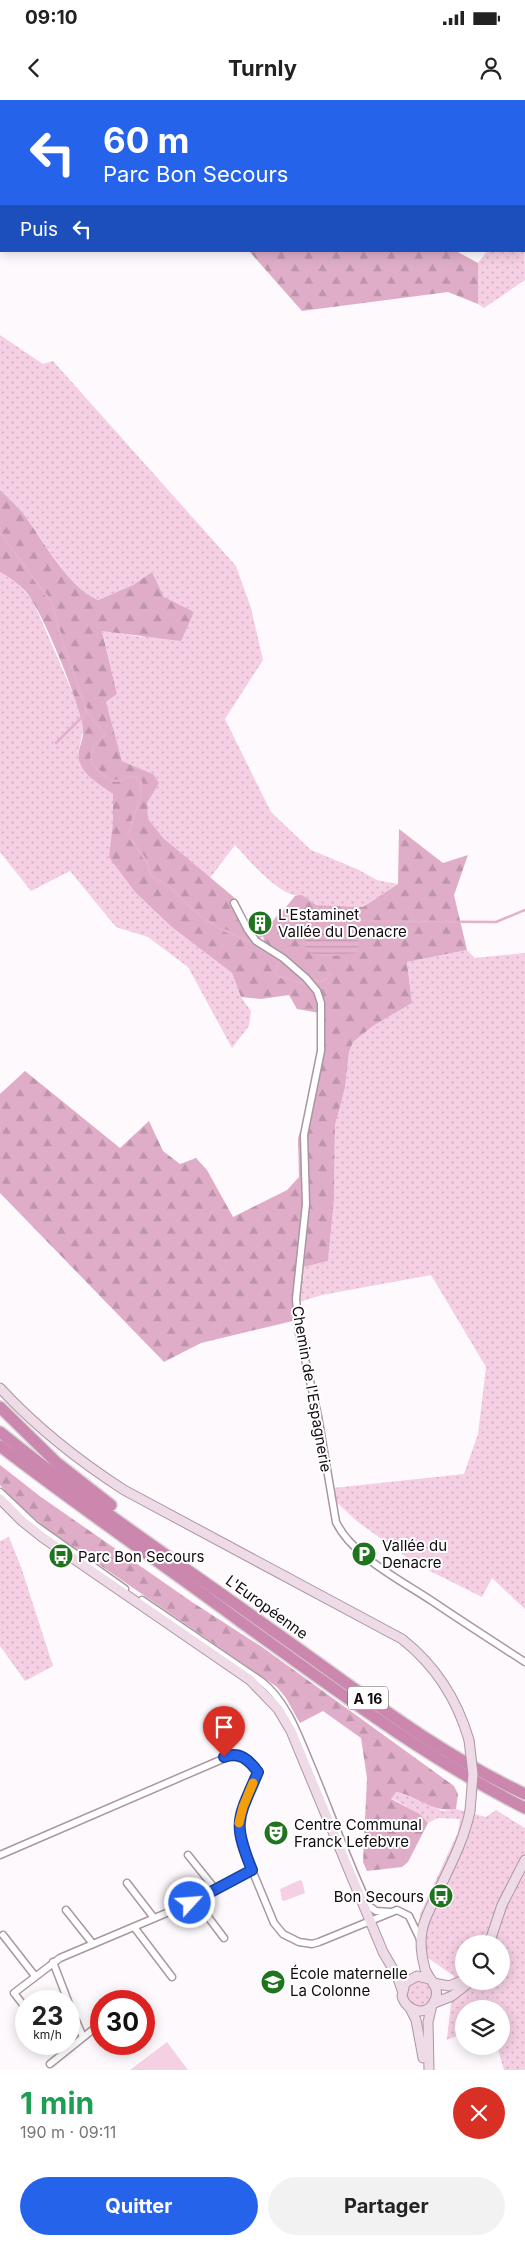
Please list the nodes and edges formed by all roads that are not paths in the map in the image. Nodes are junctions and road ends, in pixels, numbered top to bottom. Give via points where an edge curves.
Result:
1 (234, 903) dead end
2 (0, 1388) edge
3 (0, 1408) edge
4 (0, 1432) edge
5 (0, 1446) edge
6 (0, 1452) edge
7 (12, 1456) junction
8 (0, 1492) edge
9 (0, 1500) edge
10 (99, 1574) junction
11 (218, 1591) junction
12 (144, 1605) junction
13 (525, 1662) edge
14 (525, 1794) edge
15 (525, 1808) edge
16 (0, 1855) edge
17 (188, 1855) dead end
18 (525, 1860) edge
19 (252, 1870) junction
20 (127, 1882) dead end
21 (216, 1890) junction
22 (196, 1901) junction
23 (66, 1910) dead end
24 (390, 1912) junction
25 (154, 1918) junction
26 (370, 1921) junction
27 (134, 1927) junction
28 (3, 1935) dead end
29 (492, 1935) edge
30 (224, 1938) dead end
31 (93, 1944) junction
32 (422, 1947) junction
33 (53, 1962) junction
34 (35, 1976) junction
35 (172, 1977) dead end
36 (432, 1981) junction
37 (455, 1984) edge
38 (18, 1990) edge
39 (63, 1990) edge
40 (402, 1990) junction
41 (460, 1990) edge
42 (433, 2004) junction
43 (410, 2008) junction
44 (80, 2030) edge
45 (90, 2032) edge
46 (83, 2037) junction
47 (50, 2064) dead end
48 (424, 2070) edge
49 (429, 2070) edge

1 - 13 street, Chemin de l'Espagnerie via 253,937 306,978 317,991 321,1003 322,1044 304,1135 306,1204 296,1299 300,1340 318,1416 336,1522 355,1547 382,1568
2 - 32 main road, bridge via 53,1438 124,1490 402,1639 422,1656 443,1682 457,1706 469,1740 473,1774 470,1811 461,1842 424,1922
3 - 11 highway via 56,1462
4 - 11 highway, L'Européenne / A 16
5 - 7 highway, L'Européenne / A 16
6 - 7 highway
7 - 15 highway, L'Européenne / A 16 via 383,1723 459,1772
8 - 10 street via 26,1518
9 - 10 main road via 32,1529
10 - 12 main road
11 - 14 highway, L'Européenne / A 16 via 419,1733
12 - 24 street via 276,1694 303,1746 369,1906 376,1911
12 - 26 main road via 250,1680 280,1713 297,1743
16 - 19 street via 232,1755 247,1759 258,1772 238,1826
17 - 21 street
18 - 29 main road via 502,1905
19 - 21 street
19 - 26 street via 274,1923 283,1934 294,1940 316,1943
20 - 25 street
21 - 22 street
22 - 25 street
22 - 30 street
23 - 31 street
24 - 26 street
24 - 32 street via 401,1910 409,1916
25 - 27 street
26 - 40 main road
27 - 31 street
27 - 35 street
28 - 34 street
31 - 33 street
32 - 36 main road via 424,1964
33 - 34 street
33 - 39 street
34 - 38 street
36 - 37 main road via 449,1986
36 - 40 main road via 415,1976 406,1981
36 - 42 main road via 437,1992
40 - 43 main road via 403,2001
41 - 42 main road
42 - 43 main road via 422,2011
42 - 49 main road via 428,2022
43 - 48 main road via 416,2020
44 - 46 street
45 - 46 street
46 - 47 street

